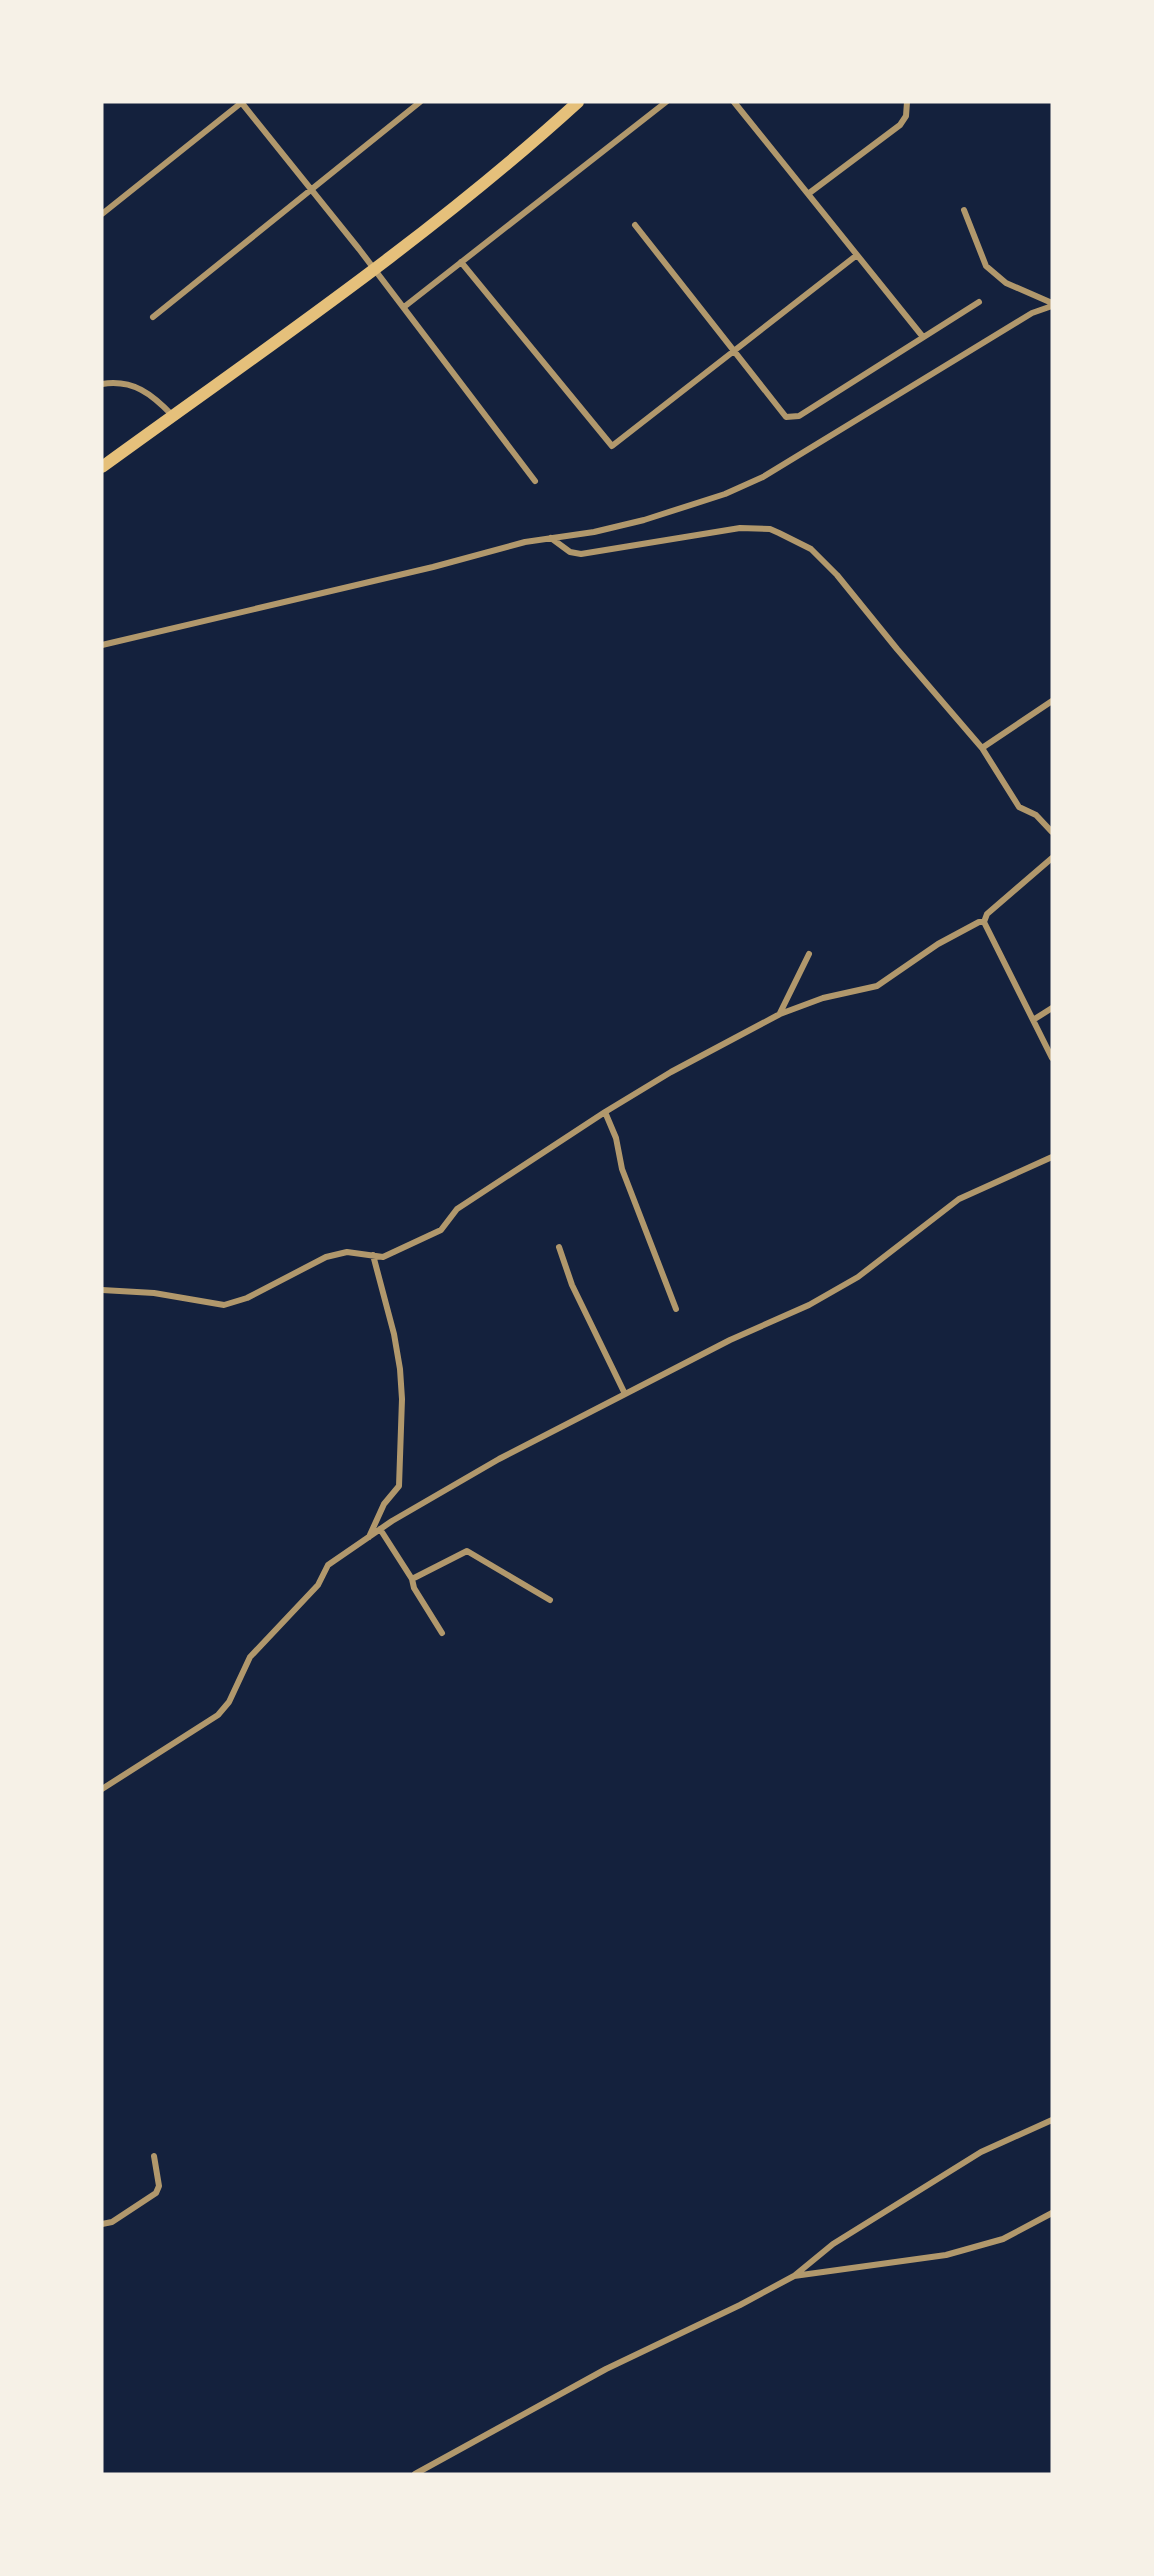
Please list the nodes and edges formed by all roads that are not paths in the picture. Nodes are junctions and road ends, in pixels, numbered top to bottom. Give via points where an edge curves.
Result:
1 (241, 102) edge
2 (420, 102) edge
3 (578, 102) edge
4 (666, 102) edge
5 (734, 102) edge
6 (907, 102) edge
7 (311, 189) junction
8 (808, 194) junction
9 (964, 210) dead end
10 (102, 214) edge
11 (635, 225) dead end
12 (857, 255) junction
13 (461, 262) junction
14 (374, 268) junction
15 (979, 302) dead end
16 (1052, 304) edge
17 (404, 307) junction
18 (153, 317) dead end
19 (923, 337) junction
20 (734, 351) junction
21 (102, 384) edge
22 (173, 416) junction
23 (102, 467) edge
24 (535, 481) dead end
25 (551, 538) junction
26 (102, 645) edge
27 (1052, 701) edge
28 (982, 748) junction
29 (1052, 832) edge
30 (1052, 858) edge
31 (984, 922) junction
32 (809, 954) dead end
33 (1052, 1008) edge
34 (780, 1014) junction
35 (1033, 1020) junction
36 (1052, 1058) edge
37 (605, 1112) junction
38 (1052, 1157) edge
39 (559, 1246) dead end
40 (373, 1255) junction
41 (102, 1290) edge
42 (675, 1309) dead end
43 (625, 1394) junction
44 (380, 1529) junction
45 (369, 1537) junction
46 (412, 1579) junction
47 (550, 1600) dead end
48 (442, 1633) dead end
49 (102, 1789) edge
50 (1052, 2120) edge
51 (154, 2156) dead end
52 (1052, 2213) edge
53 (102, 2224) edge
54 (794, 2276) junction
55 (416, 2474) edge

1 - 7 street
1 - 10 street
2 - 7 street
3 - 14 main road
4 - 13 street
5 - 8 street
6 - 8 street via 906,116 900,125
7 - 14 street
7 - 18 street
8 - 12 street
9 - 16 street via 986,266 1006,283
11 - 20 street
12 - 19 street
12 - 20 street
13 - 17 street
13 - 20 street via 612,446
14 - 17 street
14 - 22 main road
15 - 19 street
16 - 25 street via 763,477 725,494 644,520
17 - 24 street
19 - 20 street via 792,418 786,417
21 - 22 street via 131,384 144,389
22 - 23 main road
25 - 26 street
25 - 28 street via 570,552 580,554 740,528 770,529 801,544 837,575
27 - 28 street
28 - 29 street via 1019,807 1036,815
30 - 31 street via 987,914
31 - 34 street via 938,944 877,986 823,998
31 - 35 street
32 - 34 street
33 - 35 street
34 - 37 street
35 - 36 street
37 - 40 street via 457,1209 441,1230 383,1257
37 - 42 street via 622,1169
38 - 43 street via 959,1199 858,1277 809,1305
39 - 43 street via 572,1285
40 - 41 street via 347,1252 326,1257 247,1298 224,1305 154,1293
40 - 45 street via 394,1334 402,1399 399,1486 384,1504
43 - 44 street via 499,1459
44 - 45 street
44 - 46 street
45 - 49 street via 328,1565 318,1585 250,1657 229,1702 218,1715
46 - 47 street via 467,1551
46 - 48 street
50 - 54 street via 981,2152 833,2244
51 - 53 street via 159,2186 156,2193 112,2222
52 - 54 street via 1003,2239 946,2255
54 - 55 street via 606,2369

